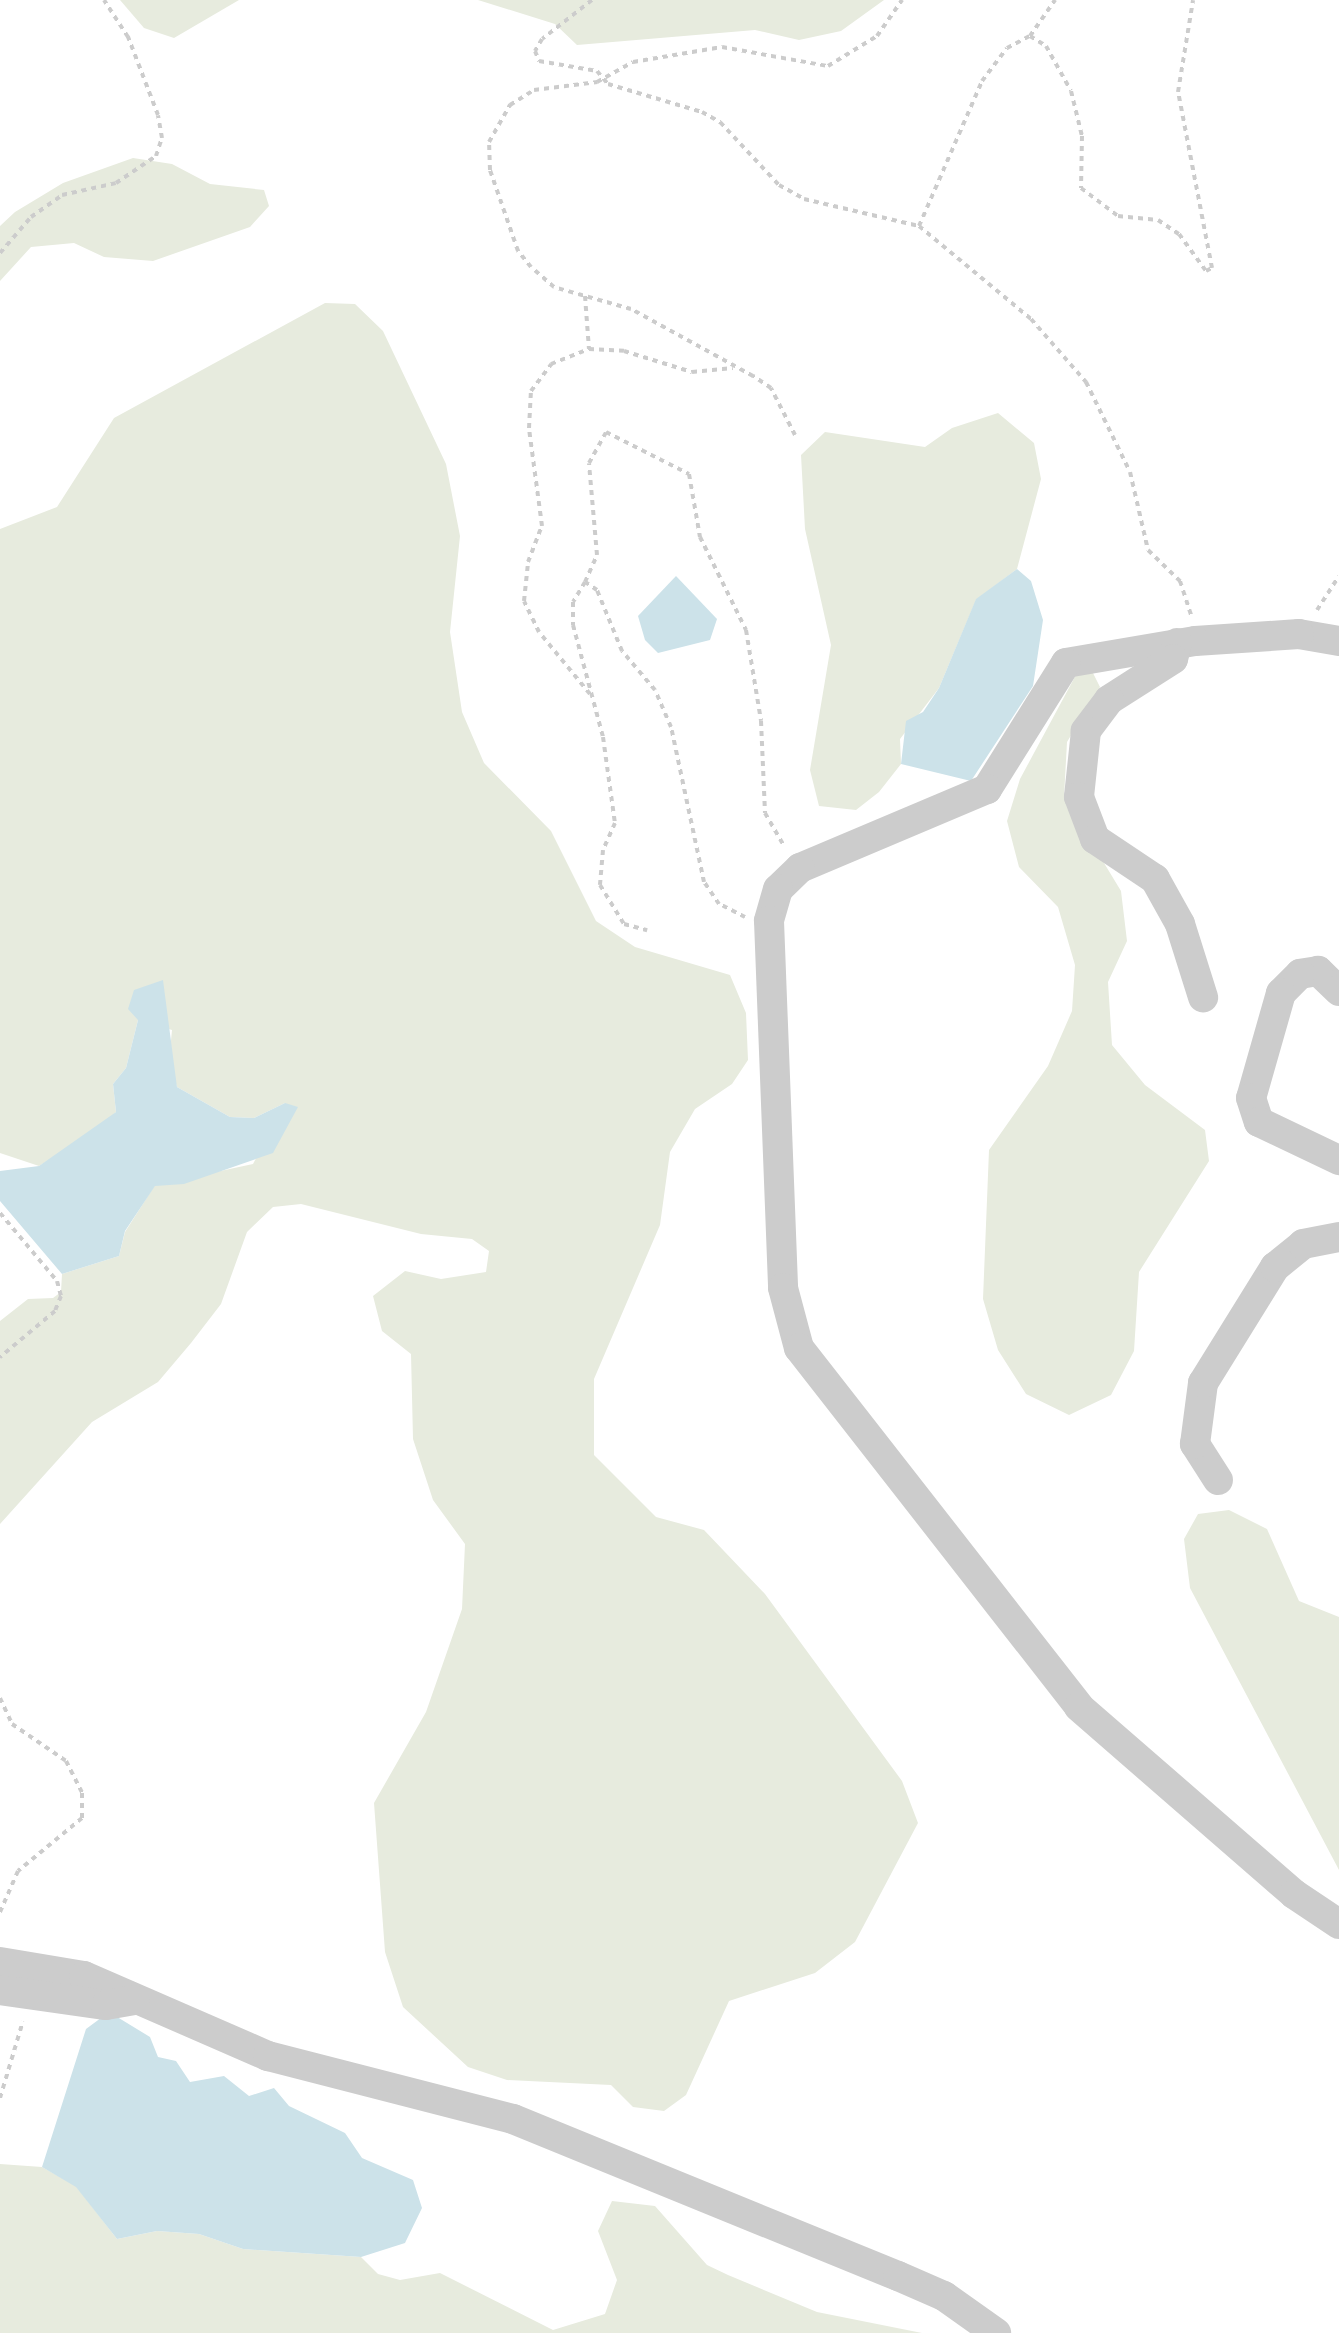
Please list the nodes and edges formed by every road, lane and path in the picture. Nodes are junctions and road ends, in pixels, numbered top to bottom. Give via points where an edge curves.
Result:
1 (104, 0) edge
2 (592, 0) edge
3 (902, 0) edge
4 (1055, 0) edge
5 (1193, 0) edge
6 (1030, 36) junction
7 (604, 78) junction
8 (919, 226) junction
9 (0, 253) edge
10 (585, 296) junction
11 (589, 349) junction
12 (736, 367) junction
13 (795, 436) dead end
14 (1339, 576) edge
15 (585, 582) junction
16 (1300, 634) junction
17 (1339, 640) edge
18 (1186, 642) junction
19 (590, 694) junction
20 (800, 868) junction
21 (769, 921) junction
22 (647, 930) dead end
23 (1339, 991) edge
24 (1203, 997) dead end
25 (1339, 1160) edge
26 (0, 1213) edge
27 (1339, 1238) edge
28 (0, 1357) edge
29 (1218, 1480) dead end
30 (0, 1698) edge
31 (0, 1912) edge
32 (1339, 1924) edge
33 (0, 1962) edge
34 (0, 1990) edge
35 (31, 1995) junction
36 (139, 1999) junction
37 (0, 2098) edge
38 (996, 2333) edge

1 - 9 path via 128,38 158,115 162,138 156,156 116,183 62,195 30,217
2 - 7 path via 536,52 550,66
3 - 7 path via 877,36 828,66 722,47 633,62
4 - 6 path
5 - 6 path via 1178,92 1211,256 1206,271 1179,234 1158,220 1118,216 1081,188 1082,136 1071,91 1046,46
6 - 8 path via 1007,48 982,81
7 - 8 path via 720,122 748,157 804,199
7 - 10 path via 534,90 510,105 489,142 490,170 518,251 554,287
8 - 18 path via 1030,318 1086,382 1130,472 1148,550 1188,597
10 - 11 path
10 - 12 path via 631,309
11 - 12 path via 624,351 692,372
11 - 19 path via 551,364 531,391 528,428 542,526 528,562 524,600 539,632
12 - 13 path via 771,388
14 - 16 path
15 - 19 path via 573,602 573,626
15 - 20 path via 597,555 590,463 606,432 618,433 690,474 700,537 746,630 762,721 765,813
15 - 21 path via 597,590 622,651 655,690 671,727 704,882 719,904
16 - 17 street
16 - 18 street
18 - 20 street via 1066,662 987,789
18 - 24 street via 1173,659 1109,700 1086,731 1079,797 1094,839 1155,878 1180,924
19 - 22 path via 614,805 600,885 624,924
20 - 21 street via 778,888
21 - 32 street via 783,1288 799,1348 1078,1707 1294,1894
23 - 25 street via 1318,971 1300,974 1281,994 1251,1098 1259,1122
26 - 28 path via 57,1281 61,1296 55,1311
27 - 29 street via 1303,1244 1276,1267 1203,1383 1195,1444
30 - 31 path via 12,1724 66,1760 82,1793 82,1818 18,1871
33 - 36 street via 84,1976
34 - 35 street
35 - 36 street via 106,2006
35 - 37 path
36 - 38 street via 268,2056 513,2119 928,2289

